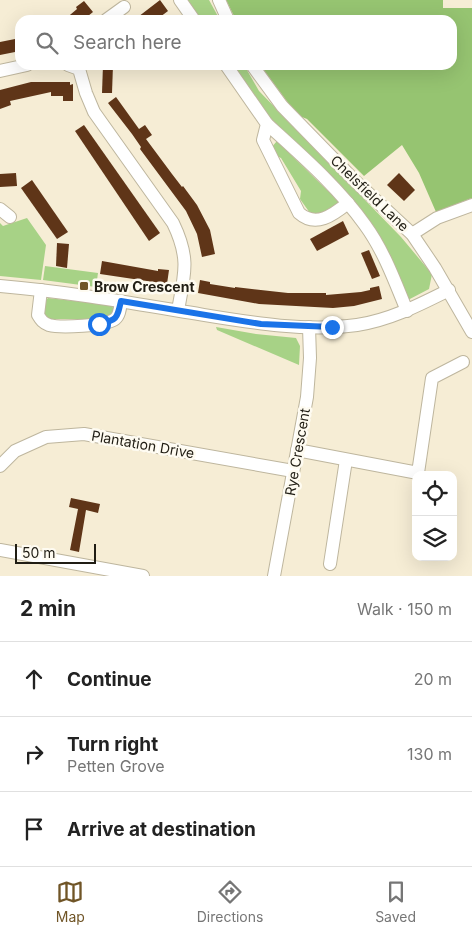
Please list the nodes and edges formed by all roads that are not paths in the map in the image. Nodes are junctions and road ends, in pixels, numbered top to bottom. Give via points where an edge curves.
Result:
1 (180, 0) edge
2 (219, 0) edge
3 (124, 7) dead end
4 (113, 15) edge
5 (190, 15) edge
6 (226, 15) edge
7 (15, 68) edge
8 (77, 70) edge
9 (229, 70) edge
10 (256, 70) edge
11 (0, 71) edge
12 (267, 124) junction
13 (348, 203) junction
14 (472, 205) edge
15 (0, 209) edge
16 (10, 217) dead end
17 (412, 234) junction
18 (0, 286) edge
19 (41, 290) junction
20 (449, 290) junction
21 (121, 301) junction
22 (178, 310) junction
23 (408, 311) junction
24 (309, 327) junction
25 (472, 332) edge
26 (463, 362) dead end
27 (297, 450) junction
28 (346, 460) junction
29 (0, 466) edge
30 (293, 471) junction
31 (0, 550) edge
32 (330, 564) dead end
33 (143, 576) edge
34 (274, 576) edge

1 - 5 street
2 - 6 street
3 - 4 street
7 - 11 street
8 - 22 street via 94,112 173,222 182,241 185,273
9 - 12 street, Chelsfield Lane
10 - 17 street, Chelsfield Lane via 282,106
12 - 13 street, Chelsfield Lane
12 - 13 street, Chelsfield Lane via 263,140 299,213 306,219 321,220
13 - 23 street, Chelsfield Lane via 386,260
14 - 17 street via 437,218
15 - 16 street
17 - 20 street, Chelsfield Lane
18 - 19 street
19 - 21 street
19 - 21 street via 38,315 52,326 99,324 114,320
20 - 23 street
20 - 25 street, Chelsfield Lane
21 - 22 street
22 - 24 street via 261,324
23 - 24 street via 358,325
24 - 27 street, Rye Crescent via 308,389
26 - 28 street via 432,378 418,473
27 - 28 street
27 - 30 street, Rye Crescent
28 - 32 street
29 - 30 street, Plantation Drive via 15,451 46,437 84,434
30 - 34 street, Rye Crescent
31 - 33 street

